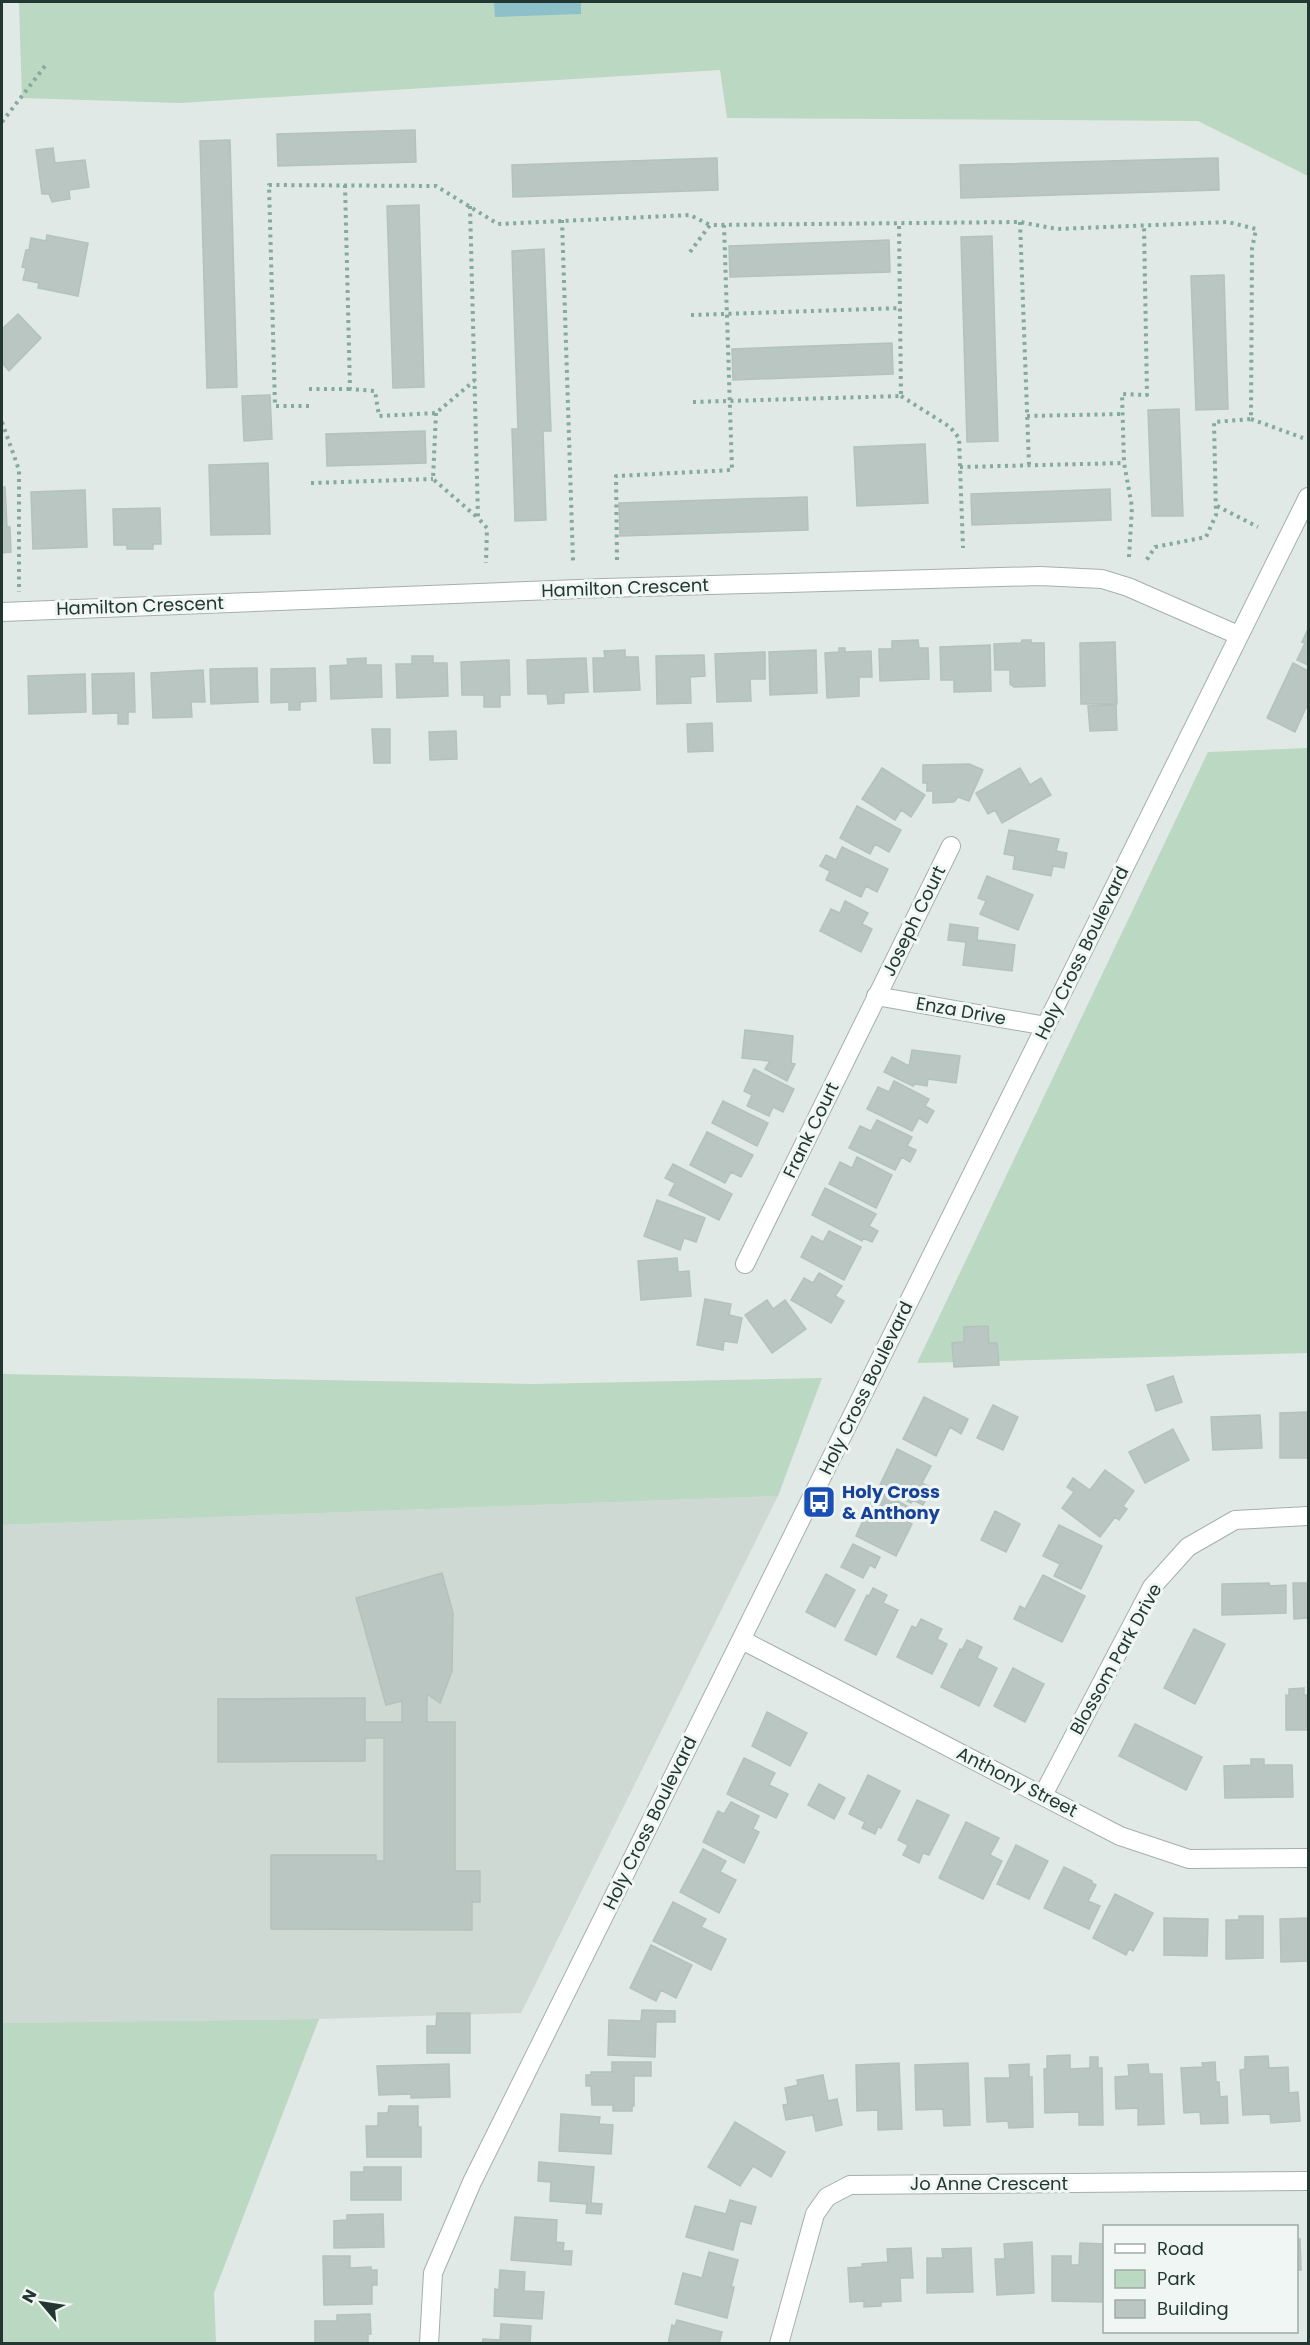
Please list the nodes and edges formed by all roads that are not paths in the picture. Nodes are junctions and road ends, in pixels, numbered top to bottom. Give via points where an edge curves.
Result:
1 (1308, 496) edge
2 (10, 611) edge
3 (1238, 635) junction
4 (951, 846) dead end
5 (876, 996) junction
6 (1046, 1026) junction
7 (745, 1264) dead end
8 (1308, 1516) edge
9 (742, 1640) junction
10 (1043, 1795) junction
11 (1308, 1858) edge
12 (1308, 2181) edge
13 (429, 2343) edge
14 (779, 2343) edge

1 - 3 street, Holy Cross Boulevard
2 - 3 street, Hamilton Crescent via 1040,576 1102,579
3 - 6 street, Holy Cross Boulevard
4 - 5 street, Joseph Court
5 - 6 street, Enza Drive
5 - 7 street, Frank Court
6 - 9 street, Holy Cross Boulevard
8 - 10 street, Blossom Park Drive via 1235,1520 1188,1546 1152,1587
9 - 10 street, Anthony Street
9 - 13 street, Holy Cross Boulevard via 472,2182 433,2273
10 - 11 street, Anthony Street via 1120,1836 1189,1859
12 - 14 street, Jo Anne Crescent via 850,2185 827,2197 815,2214

